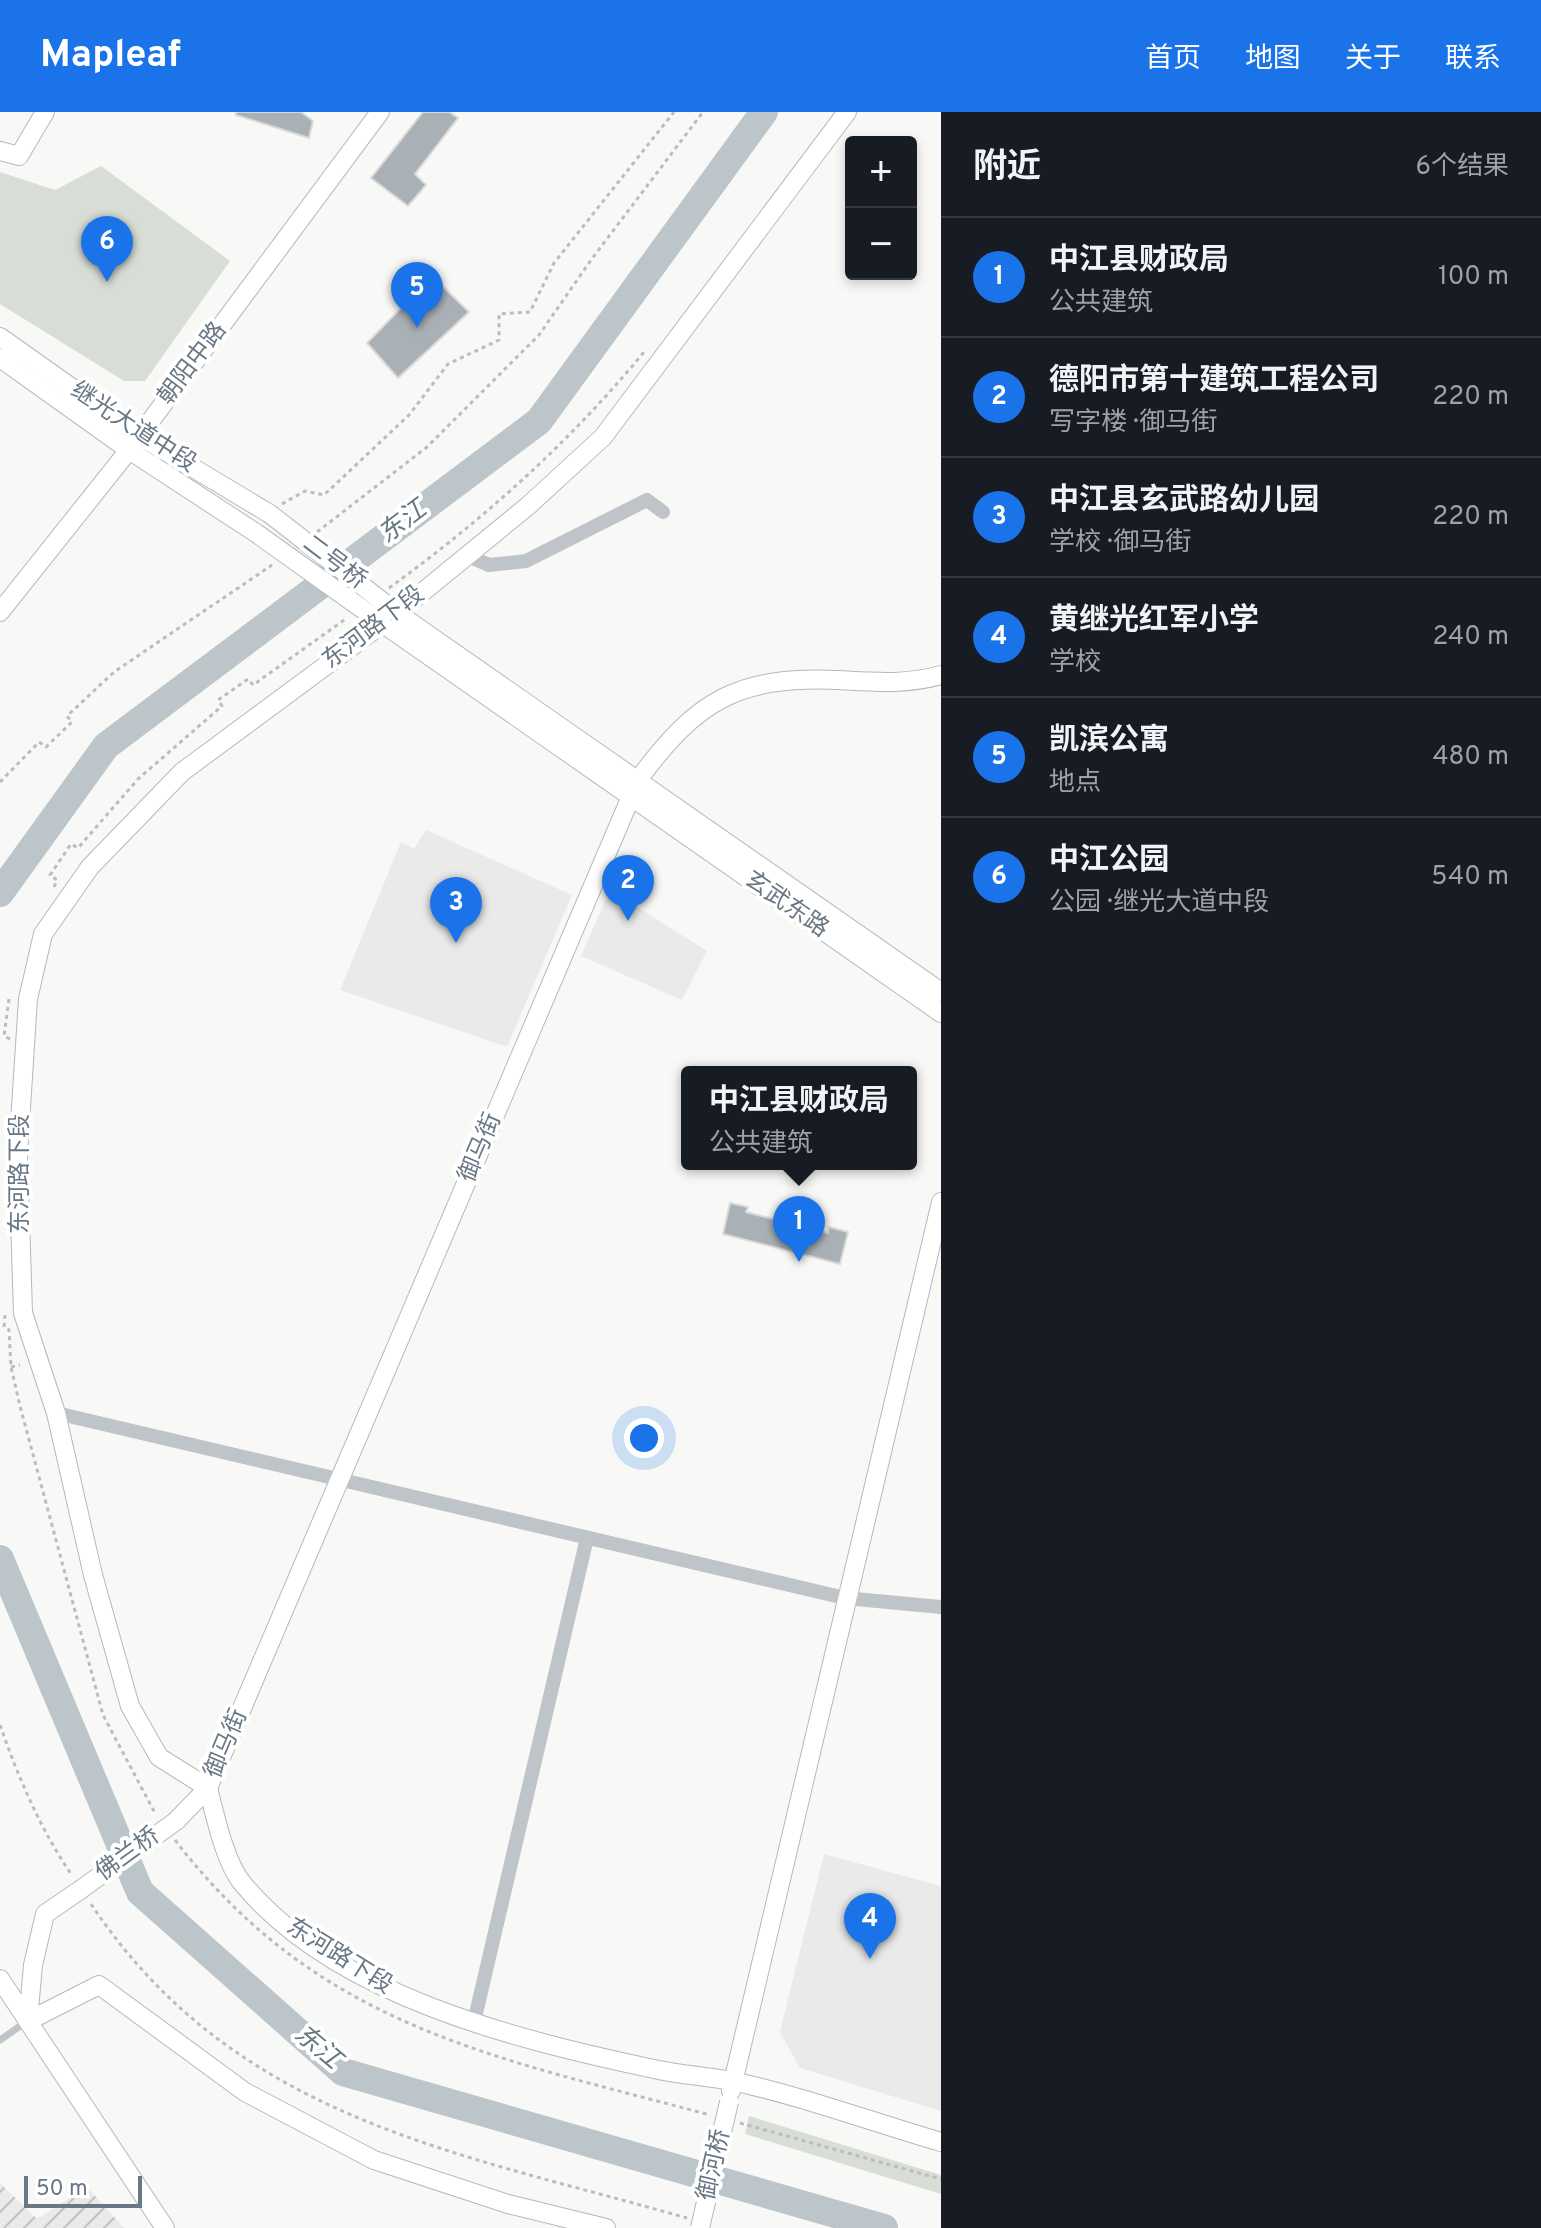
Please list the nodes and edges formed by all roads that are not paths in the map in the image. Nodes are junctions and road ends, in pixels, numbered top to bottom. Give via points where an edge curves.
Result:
1 (45, 112) edge
2 (380, 112) edge
3 (847, 112) edge
4 (0, 151) edge
5 (0, 337) edge
6 (0, 358) edge
7 (135, 443) junction
8 (663, 512) dead end
9 (268, 513) joint
10 (256, 533) joint
11 (468, 556) junction
12 (0, 612) edge
13 (390, 618) junction
14 (941, 675) edge
15 (635, 788) junction
16 (941, 992) edge
17 (941, 1013) edge
18 (941, 1202) edge
19 (56, 1413) junction
20 (340, 1480) junction
21 (587, 1538) junction
22 (845, 1598) junction
23 (938, 1610) edge
24 (208, 1788) junction
25 (175, 1830) joint
26 (0, 1979) edge
27 (28, 2021) junction
28 (474, 2022) junction
29 (0, 2040) edge
30 (733, 2081) junction
31 (941, 2142) edge
32 (696, 2224) edge
33 (165, 2228) edge
34 (606, 2228) edge

1 - 4 street via 19,156
2 - 7 street, 朝阳中路
3 - 11 street, 东河路下段 via 603,437
5 - 7 street, 继光大道中段
6 - 7 street, 继光大道中段
7 - 9 street, 继光大道中段
7 - 10 street, 继光大道中段
7 - 12 street, 朝阳中路
8 - 11 street via 647,500 526,561 489,565
9 - 13 street, 二号桥, bridge
10 - 13 street, 二号桥, bridge
11 - 13 street, 东河路下段
13 - 15 street
13 - 19 street, 东河路下段 via 182,772 90,867 43,934 28,999 19,1186 23,1313
14 - 15 street, 御马街 via 911,683 805,679 753,684 698,711 669,738
15 - 16 street, 玄武东路
15 - 17 street, 玄武东路
15 - 20 street, 御马街
18 - 22 street, 御河桥
19 - 20 street
19 - 24 street, 东河路下段 via 130,1706 159,1757
20 - 21 street
20 - 24 street, 御马街
21 - 22 street
21 - 28 street
22 - 23 street
22 - 30 street, 御河桥
24 - 25 street, 御马街
24 - 28 street, 东河路下段 via 241,1882 294,1934 390,1992
25 - 27 street, 佛兰桥, bridge via 45,1914
26 - 27 street
27 - 29 lane
27 - 33 street
27 - 34 street via 99,1985 245,2092 374,2160 508,2204
28 - 30 street, 东河路下段 via 656,2070
30 - 31 street, 东河路下段
30 - 32 street, 御河桥, bridge

